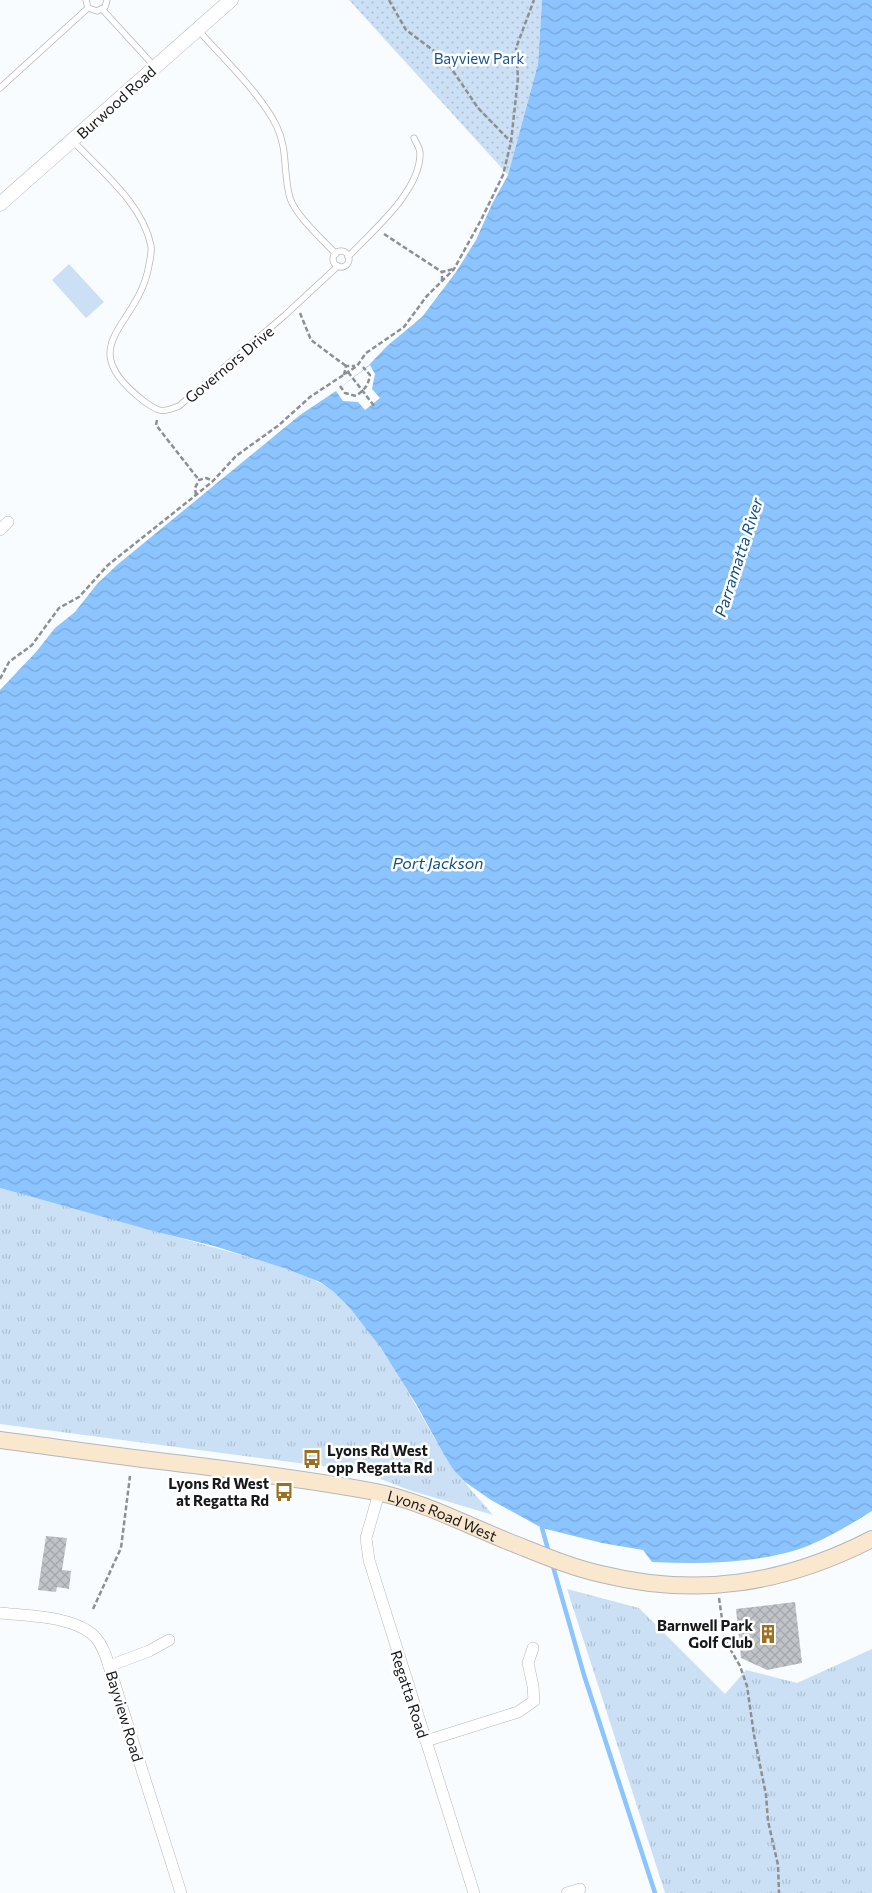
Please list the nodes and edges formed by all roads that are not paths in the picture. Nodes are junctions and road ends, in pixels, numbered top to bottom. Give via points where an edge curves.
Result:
1 (86, 0) edge
2 (107, 0) edge
3 (231, 0) edge
4 (88, 8) junction
5 (102, 9) junction
6 (198, 30) junction
7 (156, 67) junction
8 (0, 88) edge
9 (414, 138) dead end
10 (72, 140) junction
11 (0, 204) edge
12 (336, 254) junction
13 (348, 256) junction
14 (338, 266) junction
15 (0, 1440) edge
16 (379, 1493) junction
17 (872, 1539) edge
18 (0, 1613) edge
19 (169, 1640) dead end
20 (532, 1648) dead end
21 (110, 1666) junction
22 (426, 1742) junction
23 (580, 1889) dead end
24 (181, 1893) edge
25 (474, 1893) edge
26 (567, 1893) edge

1 - 4 lane
2 - 5 lane
3 - 6 street, Burwood Road
4 - 5 lane
4 - 8 lane
5 - 7 lane
6 - 7 street, Burwood Road
6 - 12 lane via 273,118 285,153 290,199
7 - 10 street, Burwood Road
9 - 13 lane via 420,152 416,175 403,198
10 - 11 street, Burwood Road
10 - 14 lane, Governors Drive via 142,218 151,248 147,278 109,348 110,361 115,372 133,392 160,411 179,406 205,385
12 - 13 lane via 343,252
12 - 14 lane via 334,261
13 - 14 lane via 347,264
15 - 16 main road, Lyons Road West
16 - 17 main road, Lyons Road West via 417,1504 599,1574 673,1586 717,1586 790,1573
16 - 22 street, Regatta Road via 366,1538 369,1560
18 - 21 street, Bayview Road via 59,1620 84,1628 97,1639
19 - 21 street via 149,1652
20 - 22 street via 528,1663 534,1701 518,1712
21 - 24 street, Bayview Road
22 - 25 street, Regatta Road
23 - 26 street

